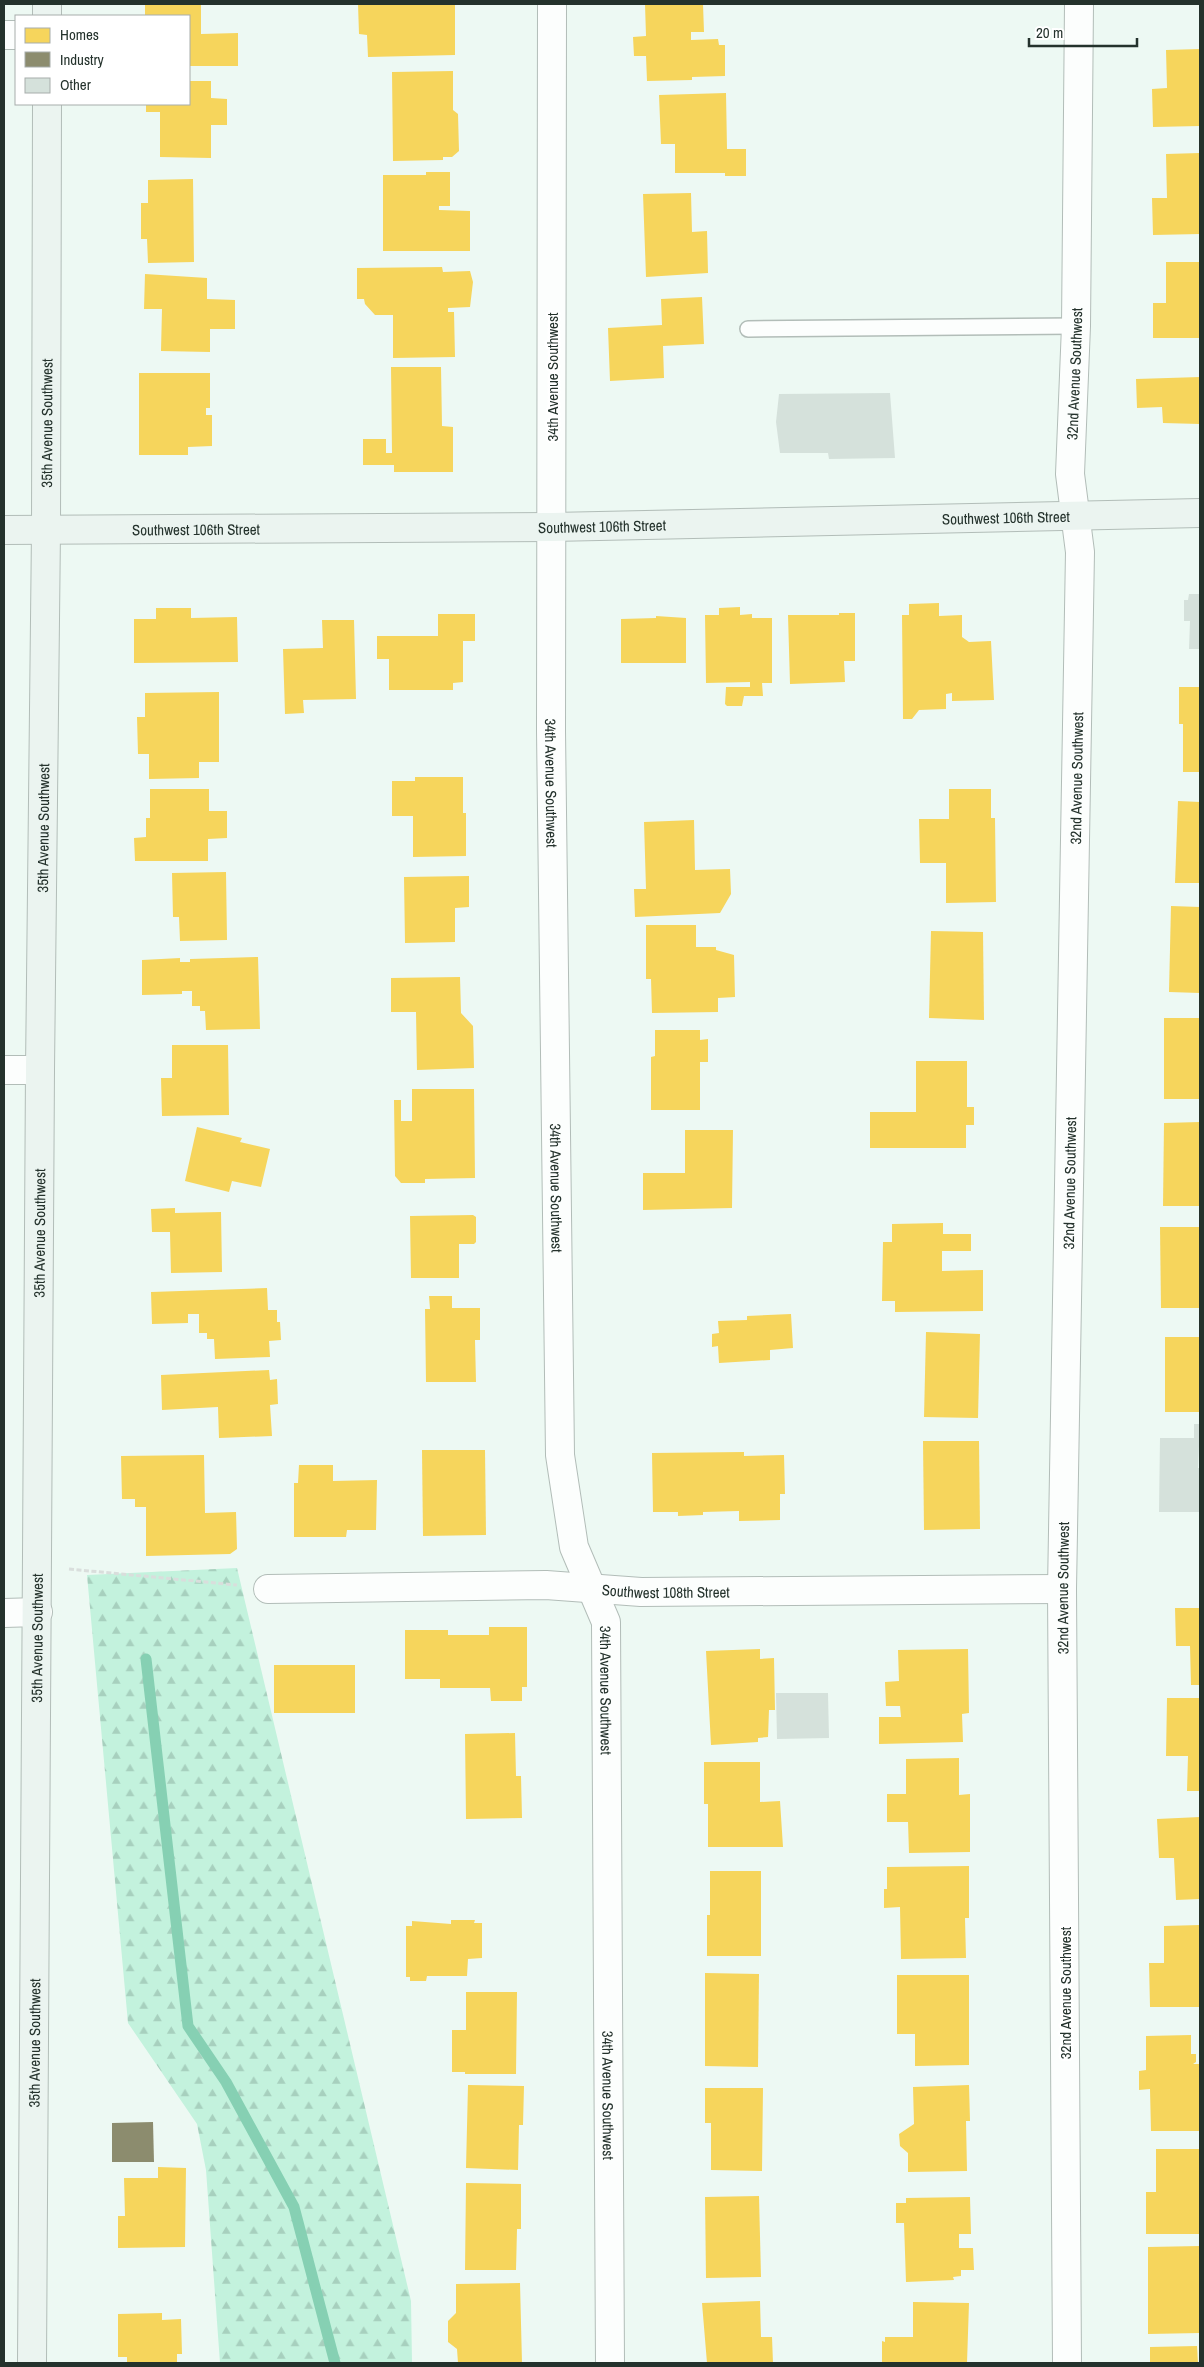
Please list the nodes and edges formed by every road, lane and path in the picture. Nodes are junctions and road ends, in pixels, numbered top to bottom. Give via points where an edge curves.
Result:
1 (552, 4) edge
2 (1079, 4) edge
3 (47, 105) edge
4 (1076, 326) junction
5 (748, 329) dead end
6 (1200, 513) edge
7 (1074, 516) junction
8 (552, 527) junction
9 (4, 530) edge
10 (46, 530) junction
11 (4, 1070) edge
12 (40, 1070) junction
13 (38, 1568) junction
14 (591, 1588) junction
15 (268, 1589) joint
16 (1062, 1589) junction
17 (38, 1612) junction
18 (4, 1613) edge
19 (32, 2363) edge
20 (610, 2363) edge
21 (1067, 2363) edge

1 - 8 street, 34th Avenue Southwest
2 - 4 street, 32nd Avenue Southwest
3 - 10 street, 35th Avenue Southwest
4 - 5 lane
4 - 7 street, 32nd Avenue Southwest via 1070,474
6 - 7 street, Southwest 106th Street
7 - 8 street, Southwest 106th Street
7 - 16 street, 32nd Avenue Southwest via 1080,552
8 - 10 street, Southwest 106th Street
8 - 14 street, 34th Avenue Southwest via 551,731 560,1454 574,1546
9 - 10 street, Southwest 106th Street
10 - 12 street, 35th Avenue Southwest
11 - 12 street
12 - 13 street, 35th Avenue Southwest
13 - 15 path
13 - 17 street, 35th Avenue Southwest
14 - 15 street, Southwest 108th Street via 546,1584
14 - 16 street, Southwest 108th Street via 641,1592
14 - 20 street, 34th Avenue Southwest via 606,1622
16 - 21 street, 32nd Avenue Southwest
17 - 18 street
17 - 19 street, 35th Avenue Southwest

